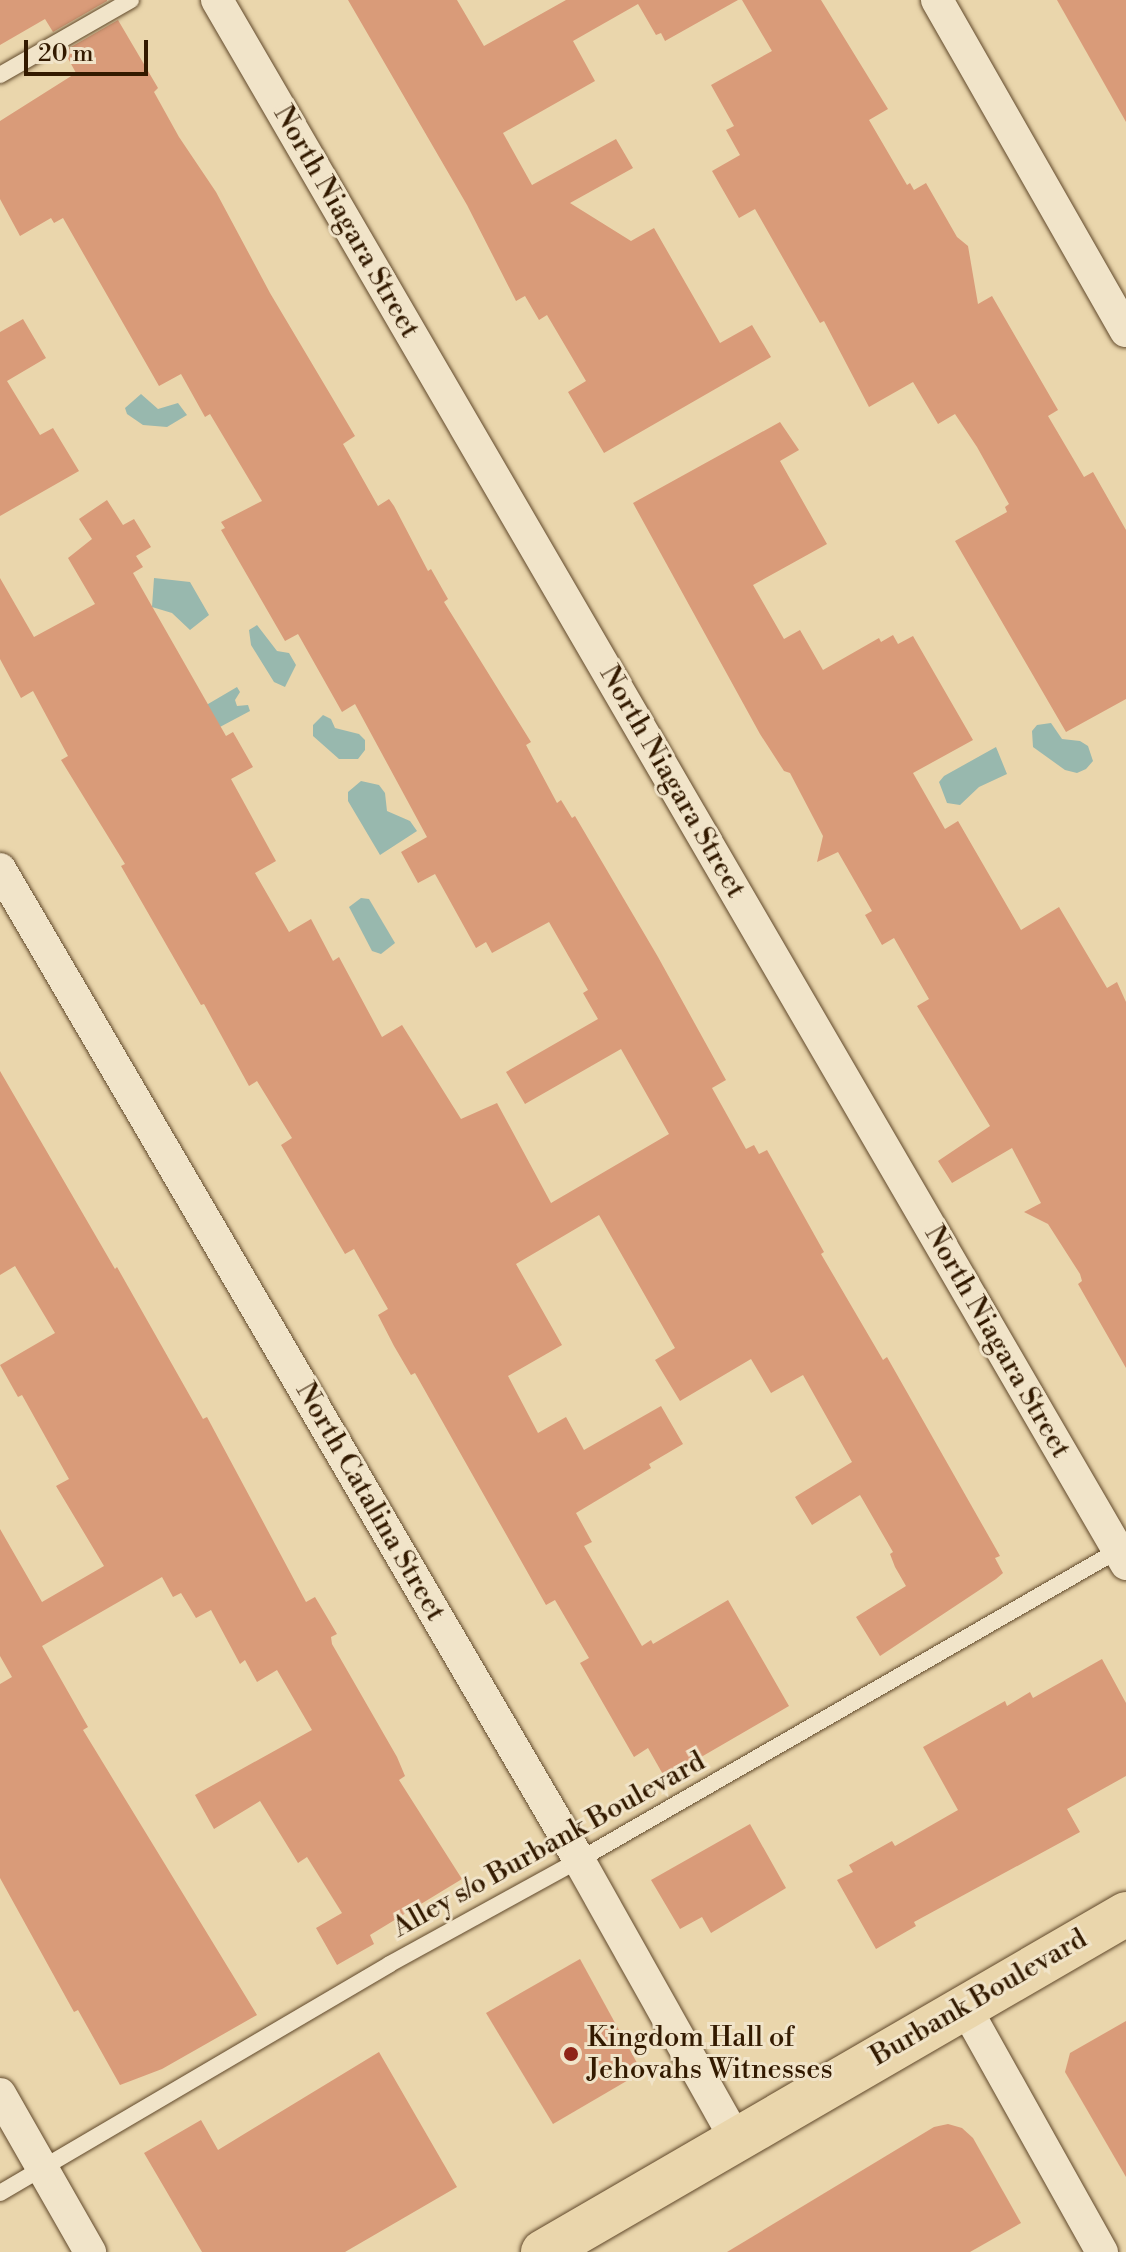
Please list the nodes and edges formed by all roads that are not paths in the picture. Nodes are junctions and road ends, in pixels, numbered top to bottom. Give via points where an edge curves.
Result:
1 (131, 0) edge
2 (217, 0) edge
3 (937, 0) edge
4 (0, 75) edge
5 (1126, 331) edge
6 (0, 869) edge
7 (1123, 1553) edge
8 (579, 1860) junction
9 (1126, 1914) edge
10 (965, 2007) junction
11 (0, 2094) edge
12 (735, 2138) junction
13 (43, 2168) junction
14 (0, 2193) edge
15 (90, 2252) edge
16 (543, 2252) edge
17 (1102, 2252) edge

1 - 4 lane
2 - 7 street, North Niagara Street
3 - 5 street
6 - 8 street, North Catalina Street
7 - 8 lane, Alley s/o Burbank Boulevard
8 - 12 street, North Catalina Street
8 - 13 lane, Alley s/o Burbank Boulevard
9 - 10 main road, Burbank Boulevard
10 - 12 main road, Burbank Boulevard
10 - 17 street
11 - 13 street
12 - 16 main road, Burbank Boulevard
13 - 14 lane, Alley s/o Burbank Boulevard
13 - 15 street

